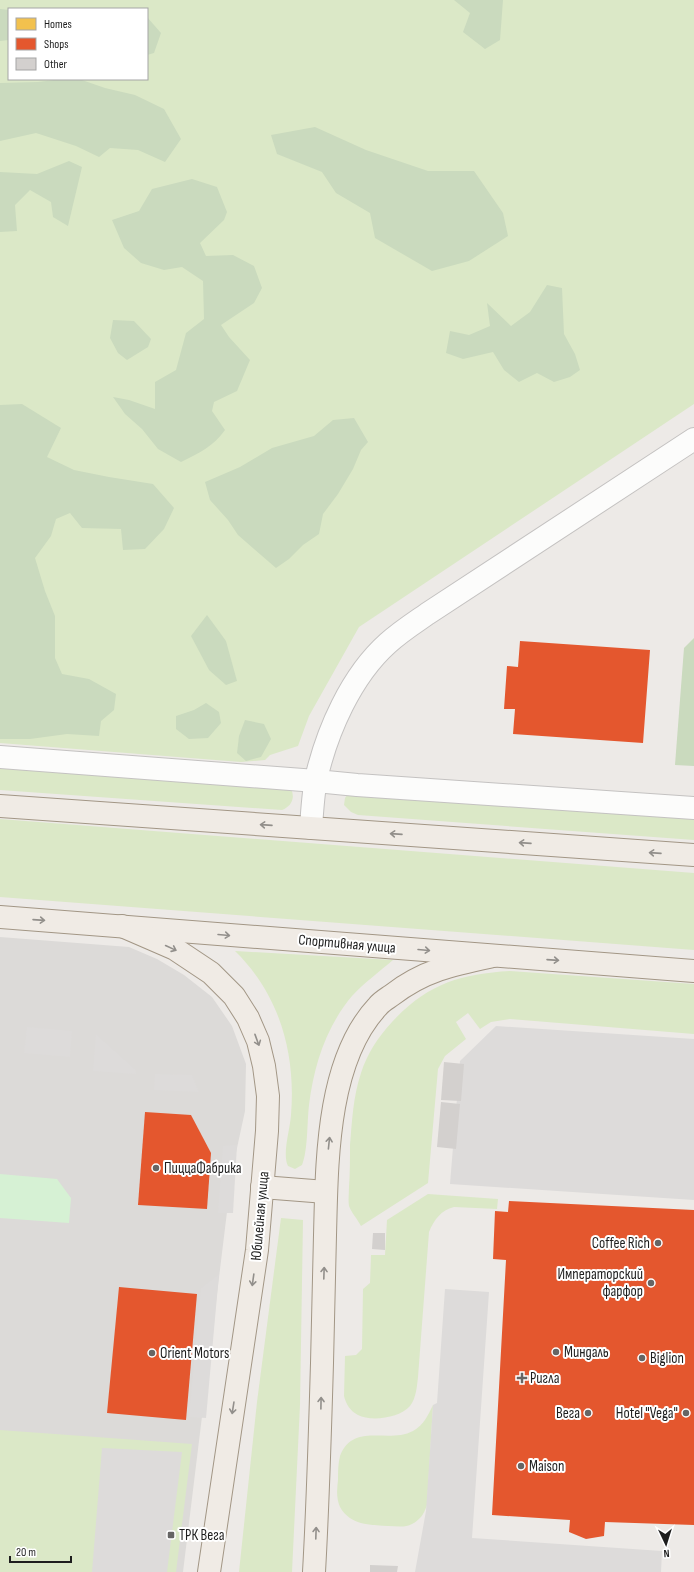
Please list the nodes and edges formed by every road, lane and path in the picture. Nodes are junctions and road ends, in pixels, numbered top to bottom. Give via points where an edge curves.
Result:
1 (694, 439) edge
2 (0, 757) edge
3 (316, 780) junction
4 (0, 806) edge
5 (694, 808) edge
6 (311, 828) junction
7 (694, 855) edge
8 (0, 917) edge
9 (122, 926) junction
10 (494, 956) junction
11 (694, 971) edge
12 (262, 1187) junction
13 (326, 1192) junction
14 (209, 1572) edge
15 (314, 1572) edge

1 - 3 street via 427,614 387,643 361,673 338,714 325,746
2 - 3 street
3 - 5 street
3 - 6 street
6 -> 4 main road
7 -> 6 main road
8 -> 9 main road, Спортивная улица
9 -> 10 main road, Спортивная улица
9 -> 12 main road, Юбилейная улица via 175,949 210,973 234,996 248,1018 258,1041 268,1096
10 -> 11 main road, Спортивная улица
13 -> 10 main road via 335,1100 346,1062 361,1028 379,1005 406,984 440,968
12 - 13 main road
12 -> 14 main road, Юбилейная улица via 251,1294
15 -> 13 main road

